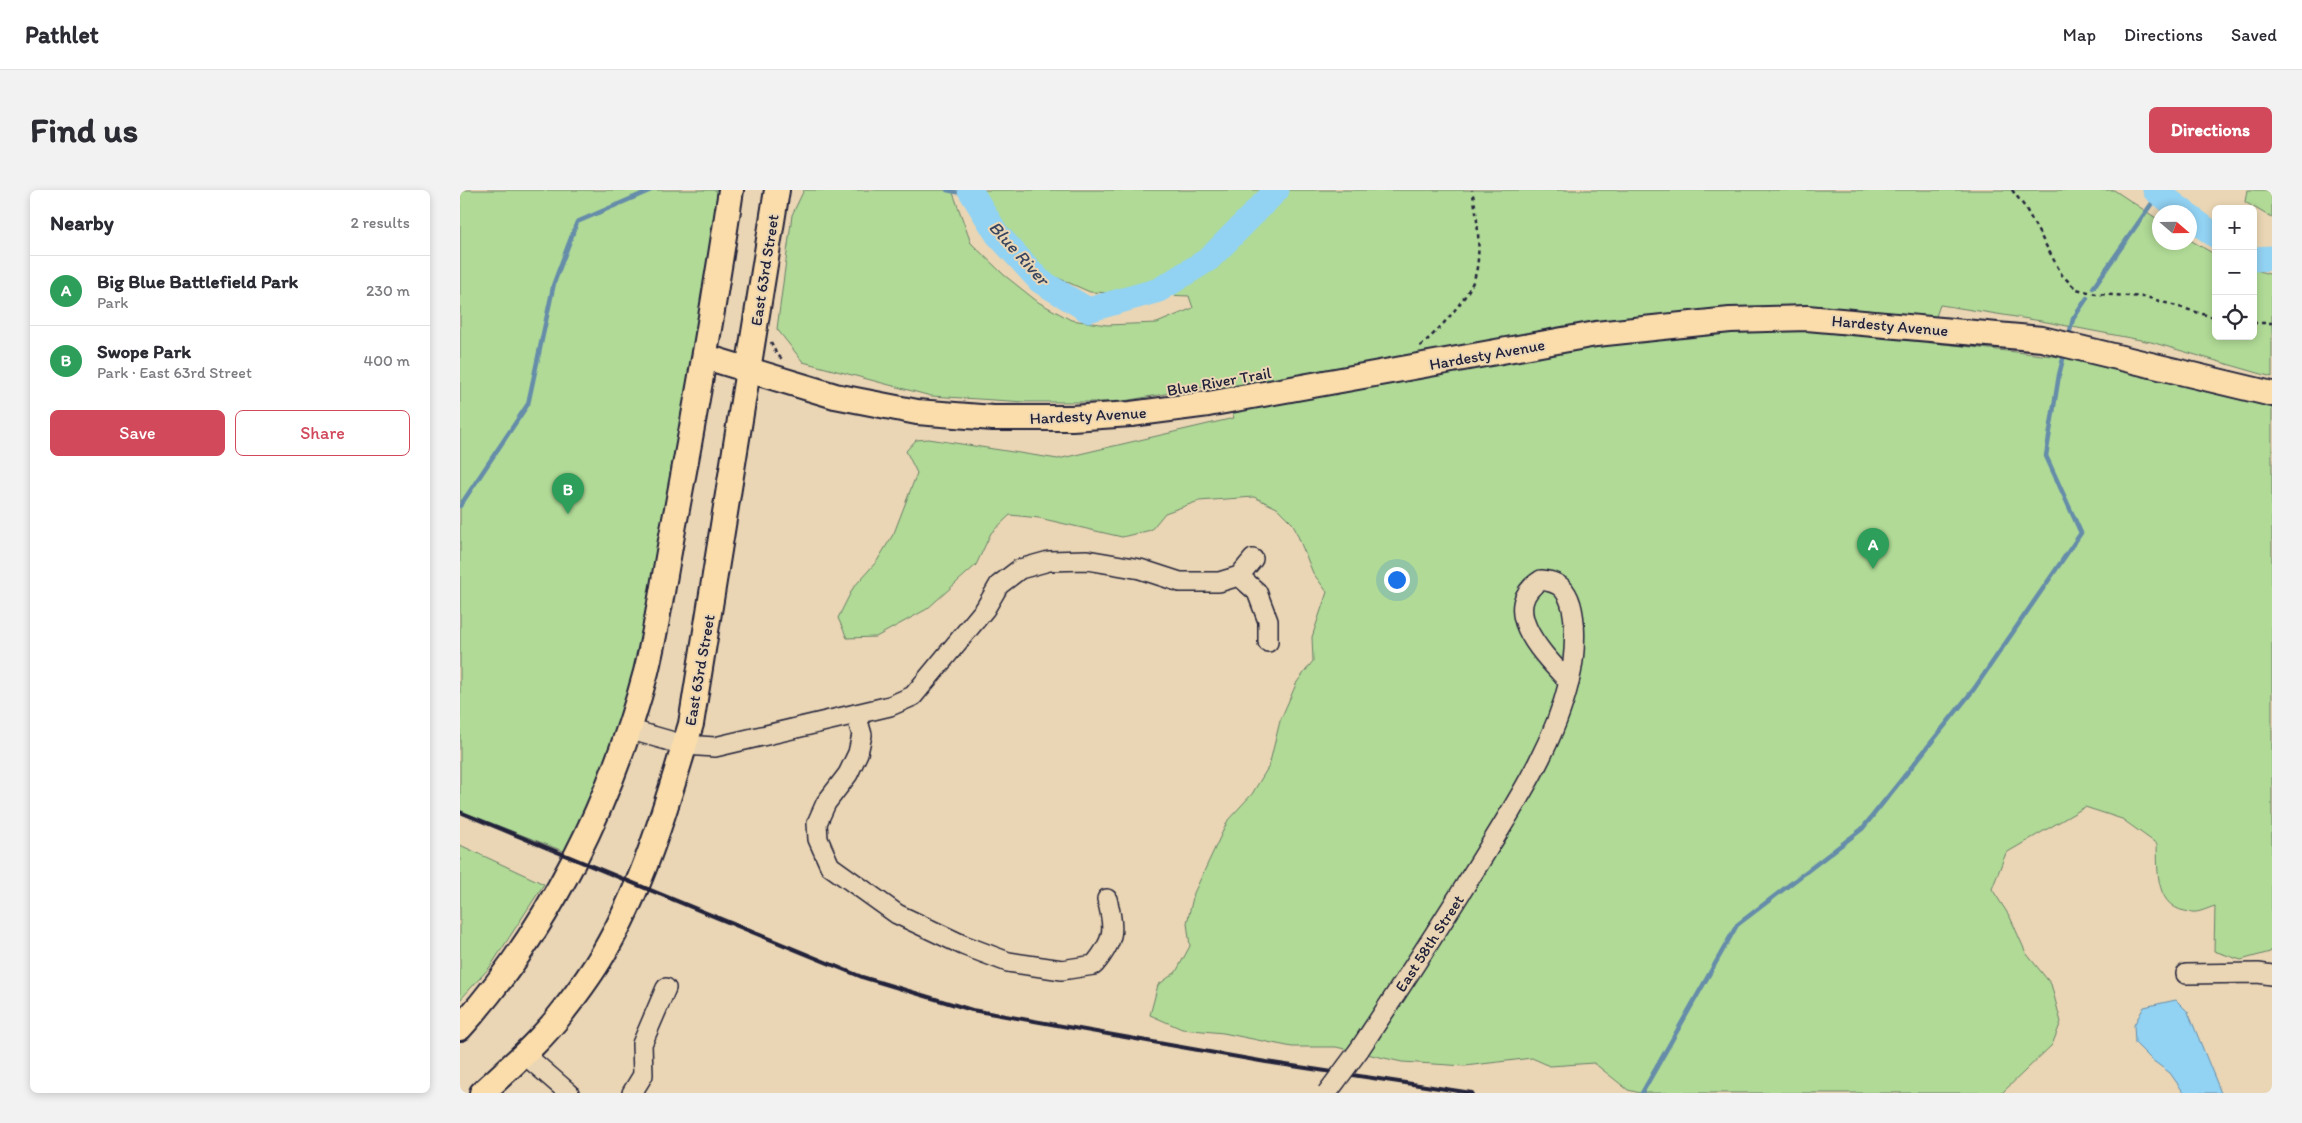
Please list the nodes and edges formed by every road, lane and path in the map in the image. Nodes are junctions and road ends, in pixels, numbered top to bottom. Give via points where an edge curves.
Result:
1 (731, 190) edge
2 (777, 190) edge
3 (1472, 190) edge
4 (2012, 190) edge
5 (2212, 317) edge
6 (2257, 323) edge
7 (2272, 323) edge
8 (770, 336) dead end
9 (1419, 347) dead end
10 (706, 357) junction
11 (785, 362) dead end
12 (748, 370) junction
13 (2272, 394) edge
14 (1253, 559) dead end
15 (1239, 576) junction
16 (1268, 642) dead end
17 (1569, 682) junction
18 (856, 714) junction
19 (628, 728) junction
20 (684, 745) junction
21 (1107, 899) dead end
22 (2186, 974) dead end
23 (2272, 975) edge
24 (666, 988) dead end
25 (460, 1028) edge
26 (524, 1054) junction
27 (482, 1093) edge
28 (569, 1093) edge
29 (632, 1093) edge
30 (1327, 1093) edge

1 - 10 main road
2 - 12 main road, East 63rd Street
3 - 9 path via 1478,251 1475,276 1452,313
4 - 5 path via 2025,207 2062,275 2076,289 2146,297
6 - 7 path
8 - 11 path via 776,353
10 - 12 main road, Hardesty Avenue
10 - 19 main road via 646,672
12 - 13 main road, Hardesty Avenue via 835,396 917,412 993,418 1072,418 1208,404 1596,334 1711,322 1807,318 2042,339
12 - 20 main road, East 63rd Street
14 - 15 street
15 - 16 street via 1257,592 1268,621
15 - 18 street via 1219,582 1180,582 1140,569 1087,560 1048,561 1020,569 999,585 985,609 913,696 890,706
17 - 17 street, East 58th Street via 1532,640 1526,628 1523,608 1528,592 1541,580 1561,587 1572,603 1574,640
17 - 30 street, East 58th Street, bridge via 1563,709 1550,741 1523,789 1430,943
18 - 20 street via 715,747
18 - 21 street via 862,735 858,753 817,823 818,838 830,866 896,914 963,945 1008,962 1062,970 1094,965 1108,948 1113,922
19 - 20 street
19 - 25 main road via 618,761 576,856 543,917
20 - 26 main road, East 63rd Street via 667,806 638,882 603,954 563,1011
22 - 23 street
24 - 29 street via 642,1044 643,1075
26 - 27 main road, East 63rd Street
26 - 28 street

